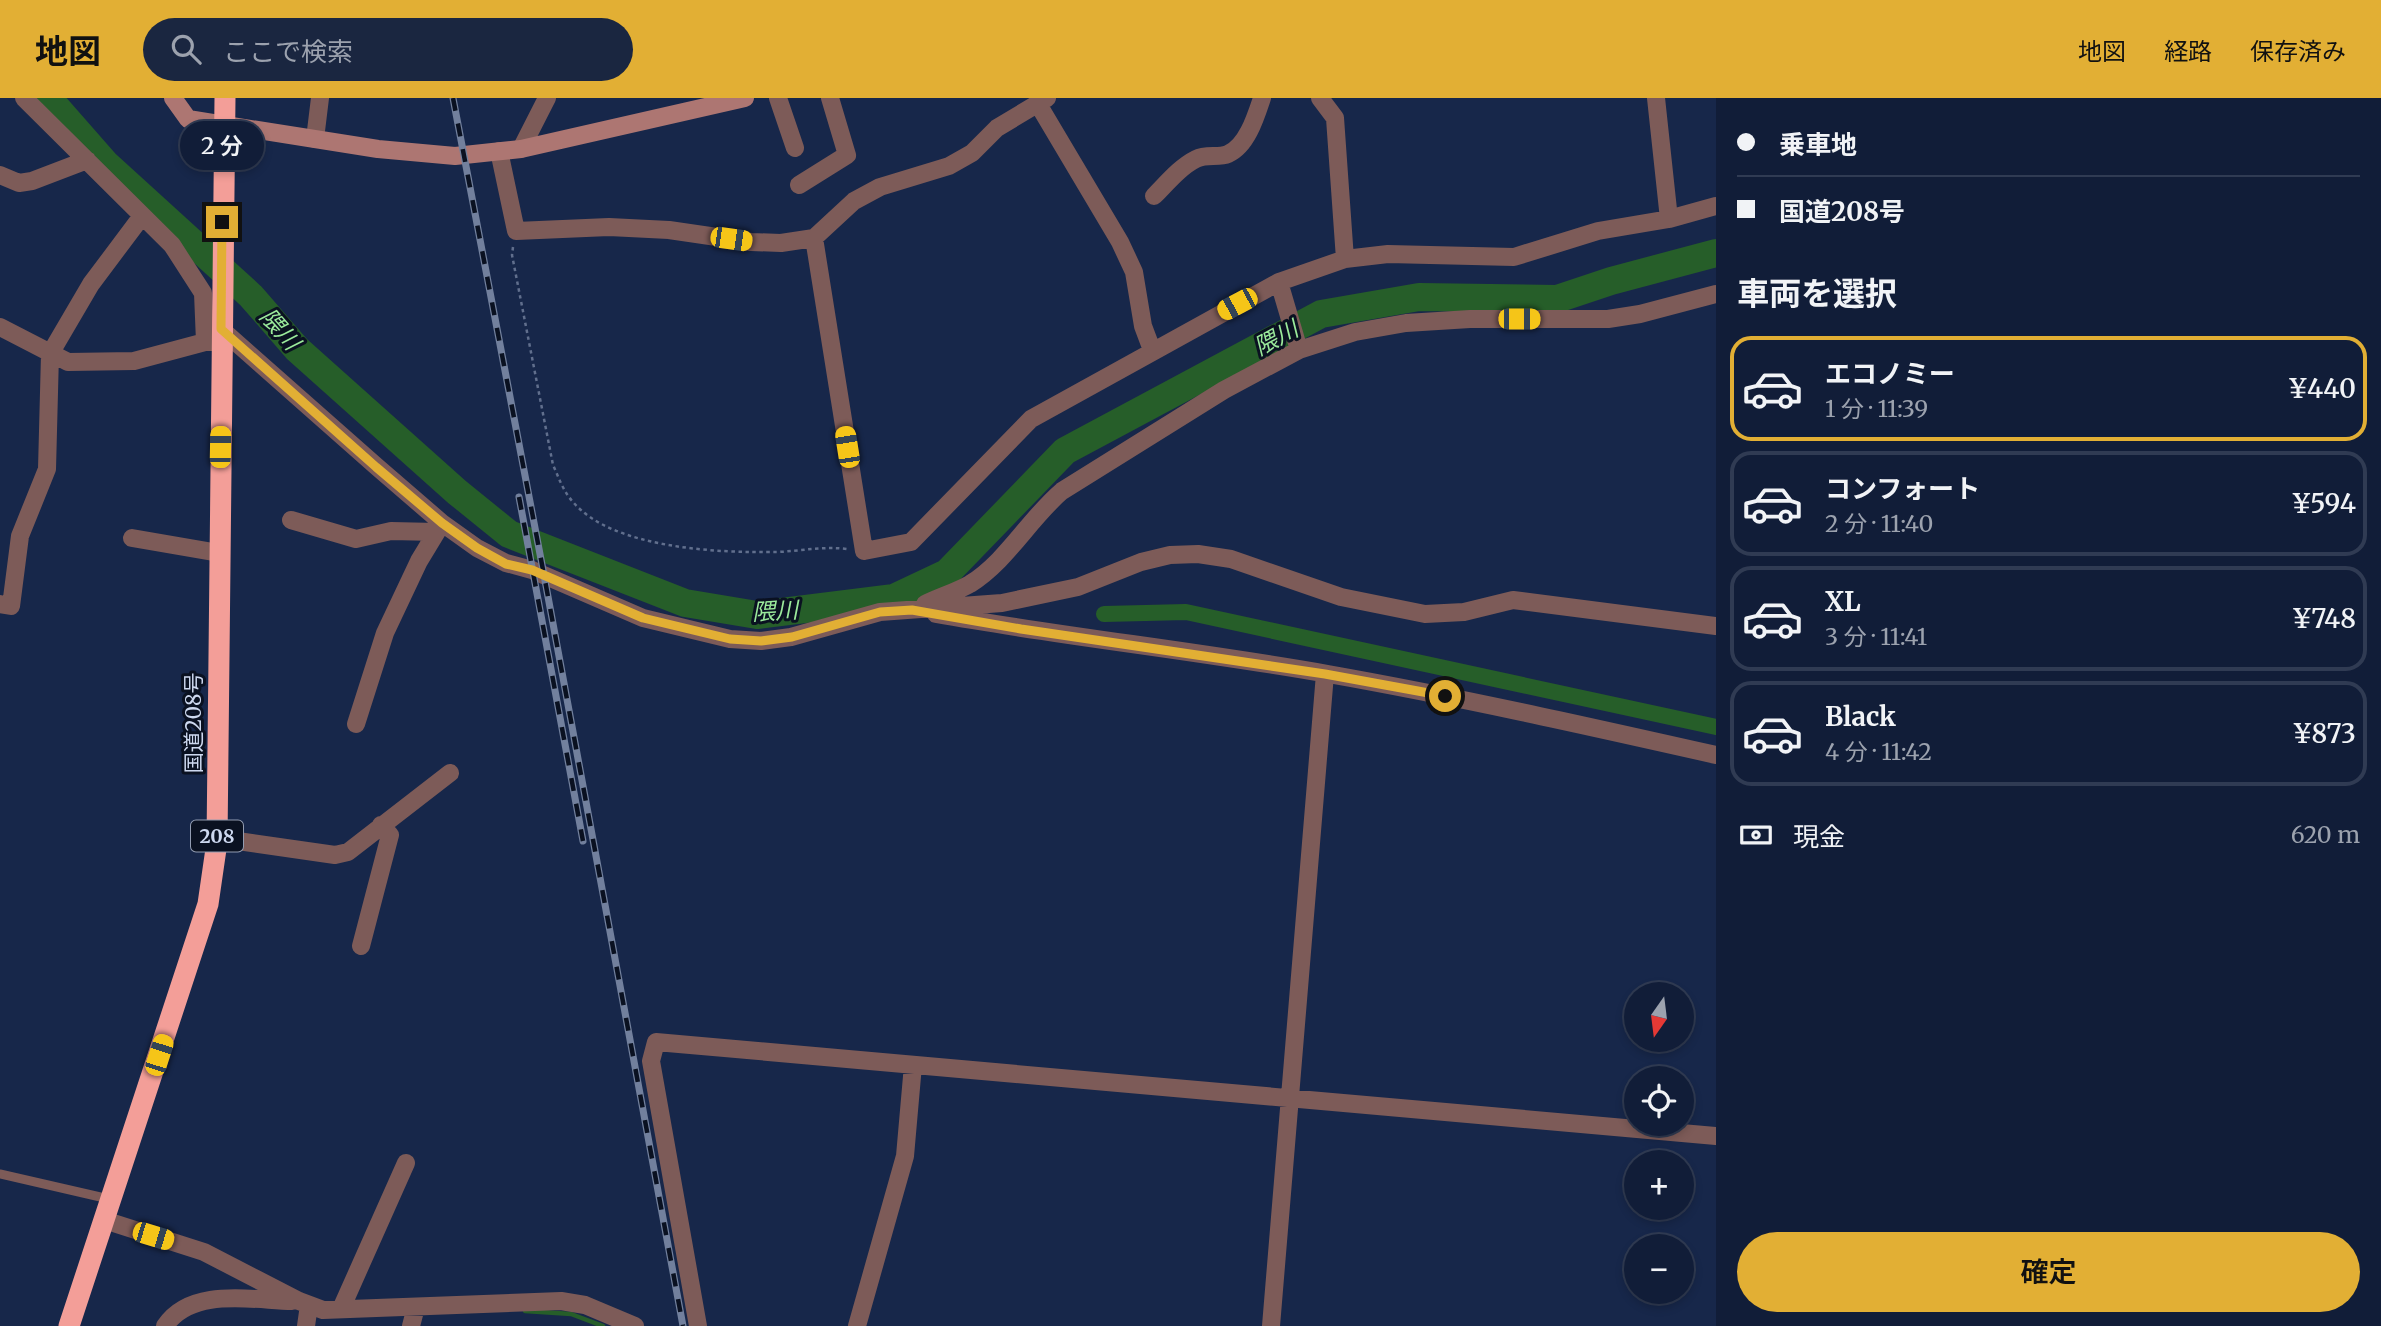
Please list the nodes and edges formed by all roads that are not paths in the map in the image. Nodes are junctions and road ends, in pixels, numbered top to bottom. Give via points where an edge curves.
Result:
1 (24, 98) edge
2 (173, 98) edge
3 (225, 98) edge
4 (320, 98) edge
5 (547, 98) edge
6 (745, 98) edge
7 (778, 98) edge
8 (830, 98) edge
9 (1262, 98) edge
10 (1320, 98) edge
11 (1656, 98) edge
12 (1043, 101) edge
13 (224, 124) junction
14 (315, 139) junction
15 (795, 148) dead end
16 (521, 149) junction
17 (499, 151) junction
18 (87, 160) junction
19 (0, 175) edge
20 (799, 185) dead end
21 (1154, 195) dead end
22 (1716, 206) edge
23 (142, 216) junction
24 (1670, 219) junction
25 (814, 238) junction
26 (1345, 259) junction
27 (1279, 282) junction
28 (1716, 295) edge
29 (0, 327) edge
30 (217, 334) junction
31 (1297, 344) junction
32 (1152, 350) junction
33 (50, 354) junction
34 (291, 520) dead end
35 (439, 527) junction
36 (132, 538) dead end
37 (219, 553) junction
38 (0, 604) edge
39 (912, 610) junction
40 (1716, 626) edge
41 (1325, 674) junction
42 (356, 724) dead end
43 (1716, 755) edge
44 (450, 773) dead end
45 (381, 825) junction
46 (217, 838) junction
47 (361, 946) dead end
48 (913, 1065) junction
49 (1291, 1099) junction
50 (1716, 1136) edge
51 (406, 1163) dead end
52 (0, 1174) edge
53 (111, 1199) junction
54 (103, 1220) junction
55 (304, 1303) junction
56 (416, 1307) junction
57 (341, 1309) junction
58 (69, 1326) edge
59 (165, 1326) edge
60 (306, 1326) edge
61 (411, 1326) edge
62 (635, 1326) edge
63 (698, 1326) edge
64 (857, 1326) edge
65 (1270, 1326) edge

1 - 18 street
2 - 13 street via 188,119
3 - 13 highway, 国道208号 / 208
4 - 14 street
5 - 16 street
6 - 16 street
7 - 15 street
8 - 20 street via 847,155
9 - 21 street via 1239,146 1227,155 1199,157
10 - 26 street via 1335,118
11 - 24 street
12 - 25 street via 997,128 972,153 949,166 880,187 854,201
12 - 32 street via 1134,272
13 - 14 street
13 - 30 highway, 国道208号 / 208
14 - 17 street via 443,156
16 - 17 street
17 - 25 street via 516,231 633,228 781,243
18 - 19 street via 32,181 19,183
18 - 23 street
22 - 24 street
23 - 30 street via 172,245 203,293
23 - 33 street via 91,284
24 - 26 street via 1598,231 1514,257 1388,254
25 - 32 street via 864,551 911,542 1031,419
26 - 27 street
27 - 31 street
27 - 32 street
28 - 31 street via 1608,319 1470,318 1406,323
29 - 33 street
30 - 33 street via 134,361 68,362
30 - 35 street
30 - 37 highway, 国道208号 / 208
31 - 39 street via 1062,491 970,584
33 - 38 street via 47,470 20,536 11,606
34 - 35 street via 356,539
35 - 39 street via 518,568 643,618 730,639 792,637 880,612
35 - 42 street via 385,633
36 - 37 street
37 - 46 highway, 国道208号 / 208
39 - 40 street via 1002,603 1078,587 1170,555 1198,554 1231,559 1341,597 1425,614 1464,612 1513,600
39 - 41 street
41 - 43 street via 1510,708
41 - 49 street
44 - 45 street
45 - 46 street via 348,852 335,855
45 - 47 street via 390,835
46 - 53 highway, 国道208号 / 208 via 208,904
48 - 49 street
48 - 63 street via 656,1042 651,1061
48 - 64 street via 905,1156
49 - 50 street
49 - 65 street
51 - 57 street
52 - 53 lane
53 - 54 highway, 国道208号 / 208
54 - 55 street via 204,1251
54 - 58 highway, 国道208号 / 208
55 - 57 street via 323,1310
55 - 59 street via 207,1299 188,1305
55 - 60 street
56 - 57 street
56 - 61 street
56 - 62 street via 561,1301 585,1305

